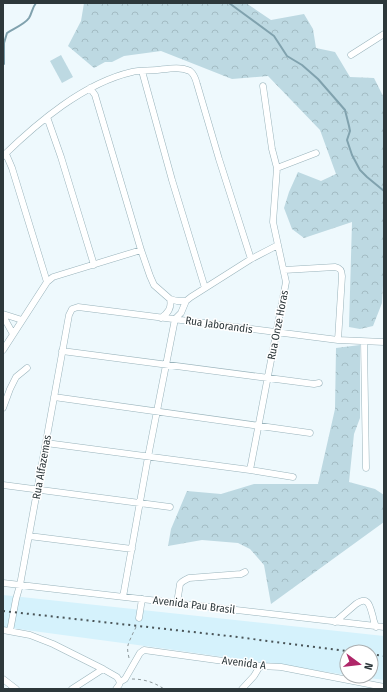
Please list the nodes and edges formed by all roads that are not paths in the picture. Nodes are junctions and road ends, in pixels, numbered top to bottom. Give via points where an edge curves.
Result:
1 (384, 34) edge
2 (352, 55) dead end
3 (142, 71) junction
4 (263, 86) dead end
5 (90, 88) junction
6 (47, 118) junction
7 (316, 153) dead end
8 (4, 155) edge
9 (277, 168) junction
10 (278, 245) junction
11 (140, 250) junction
12 (251, 260) junction
13 (94, 265) junction
14 (284, 270) junction
15 (47, 282) junction
16 (205, 288) junction
17 (170, 299) junction
18 (186, 301) junction
19 (78, 307) joint
20 (3, 315) edge
21 (161, 318) junction
22 (175, 319) junction
23 (22, 320) junction
24 (276, 332) junction
25 (13, 334) junction
26 (338, 340) junction
27 (364, 342) junction
28 (384, 342) edge
29 (3, 350) edge
30 (62, 351) junction
31 (166, 365) junction
32 (27, 368) dead end
33 (268, 378) junction
34 (319, 383) dead end
35 (54, 397) junction
36 (3, 408) edge
37 (157, 411) junction
38 (259, 426) junction
39 (310, 433) dead end
40 (46, 442) junction
41 (148, 457) junction
42 (366, 468) dead end
43 (250, 470) junction
44 (293, 477) dead end
45 (3, 485) edge
46 (38, 490) junction
47 (140, 503) junction
48 (170, 507) dead end
49 (29, 536) junction
50 (132, 549) junction
51 (245, 572) dead end
52 (3, 583) edge
53 (20, 585) junction
54 (123, 596) junction
55 (142, 599) junction
56 (177, 602) junction
57 (139, 618) road end
58 (335, 622) junction
59 (376, 626) junction
60 (384, 627) edge
61 (3, 630) edge
62 (10, 631) junction
63 (260, 666) junction
64 (103, 670) junction
65 (3, 679) edge
66 (122, 680) junction
67 (384, 687) edge
68 (16, 689) edge
69 (72, 689) edge
70 (116, 689) edge
71 (242, 689) edge

1 - 2 street
3 - 5 street via 122,75
3 - 12 street via 174,68 190,71 194,77
3 - 16 street
4 - 9 street, Rua Onze Horas
5 - 6 street via 72,98
5 - 11 street via 95,95
6 - 8 street
6 - 13 street
7 - 9 street
8 - 15 street via 12,168
9 - 10 street, Rua Onze Horas via 273,222
10 - 12 street
10 - 14 street, Rua Onze Horas
11 - 13 street
11 - 17 street via 154,285
12 - 16 street
13 - 15 street via 53,277
14 - 24 street, Rua Onze Horas via 286,282
14 - 26 street via 334,266 342,271
15 - 23 street
16 - 18 street
17 - 18 street
17 - 21 street via 170,310
18 - 22 street
19 - 21 street, Rua Jaborandis
19 - 30 street, Rua Alfazemas via 72,309 69,315
20 - 23 street
20 - 25 street
21 - 22 street, Rua Jaborandis
22 - 24 street, Rua Jaborandis
22 - 31 street
23 - 25 street
24 - 26 street, Rua Jaborandis
24 - 33 street, Rua Onze Horas
25 - 29 street
26 - 27 street, Rua Jaborandis
27 - 28 street, Rua Jaborandis
27 - 42 street
30 - 31 street
30 - 35 street, Rua Alfazemas
31 - 33 street
31 - 37 street
32 - 36 street via 16,377
33 - 34 street
33 - 38 street, Rua Onze Horas
35 - 37 street
35 - 40 street, Rua Alfazemas
37 - 38 street
37 - 41 street
38 - 39 street
38 - 43 street, Rua Onze Horas
40 - 41 street
40 - 46 street, Rua Alfazemas
41 - 43 street
41 - 47 street
43 - 44 street
45 - 46 street
46 - 47 street
46 - 49 street, Rua Alfazemas
47 - 48 street
47 - 50 street
49 - 50 street
49 - 53 street, Rua Alfazemas
50 - 54 street
51 - 56 street via 189,578 180,584
52 - 53 street, Avenida Pau Brasil
53 - 54 street, Avenida Pau Brasil
53 - 62 street, Rua Alfazemas
54 - 55 street, Avenida Pau Brasil
55 - 56 street, Avenida Pau Brasil
55 - 57 street
56 - 58 street, Avenida Pau Brasil
58 - 59 street, Avenida Pau Brasil
58 - 59 street via 356,604 365,601 369,603
59 - 60 street, Avenida Pau Brasil
61 - 62 street
62 - 64 street via 53,644
63 - 66 street, Avenida A via 144,650
63 - 67 street, Avenida A via 281,667
63 - 71 street
64 - 66 street
64 - 69 street
65 - 68 street
66 - 70 street, Avenida A

